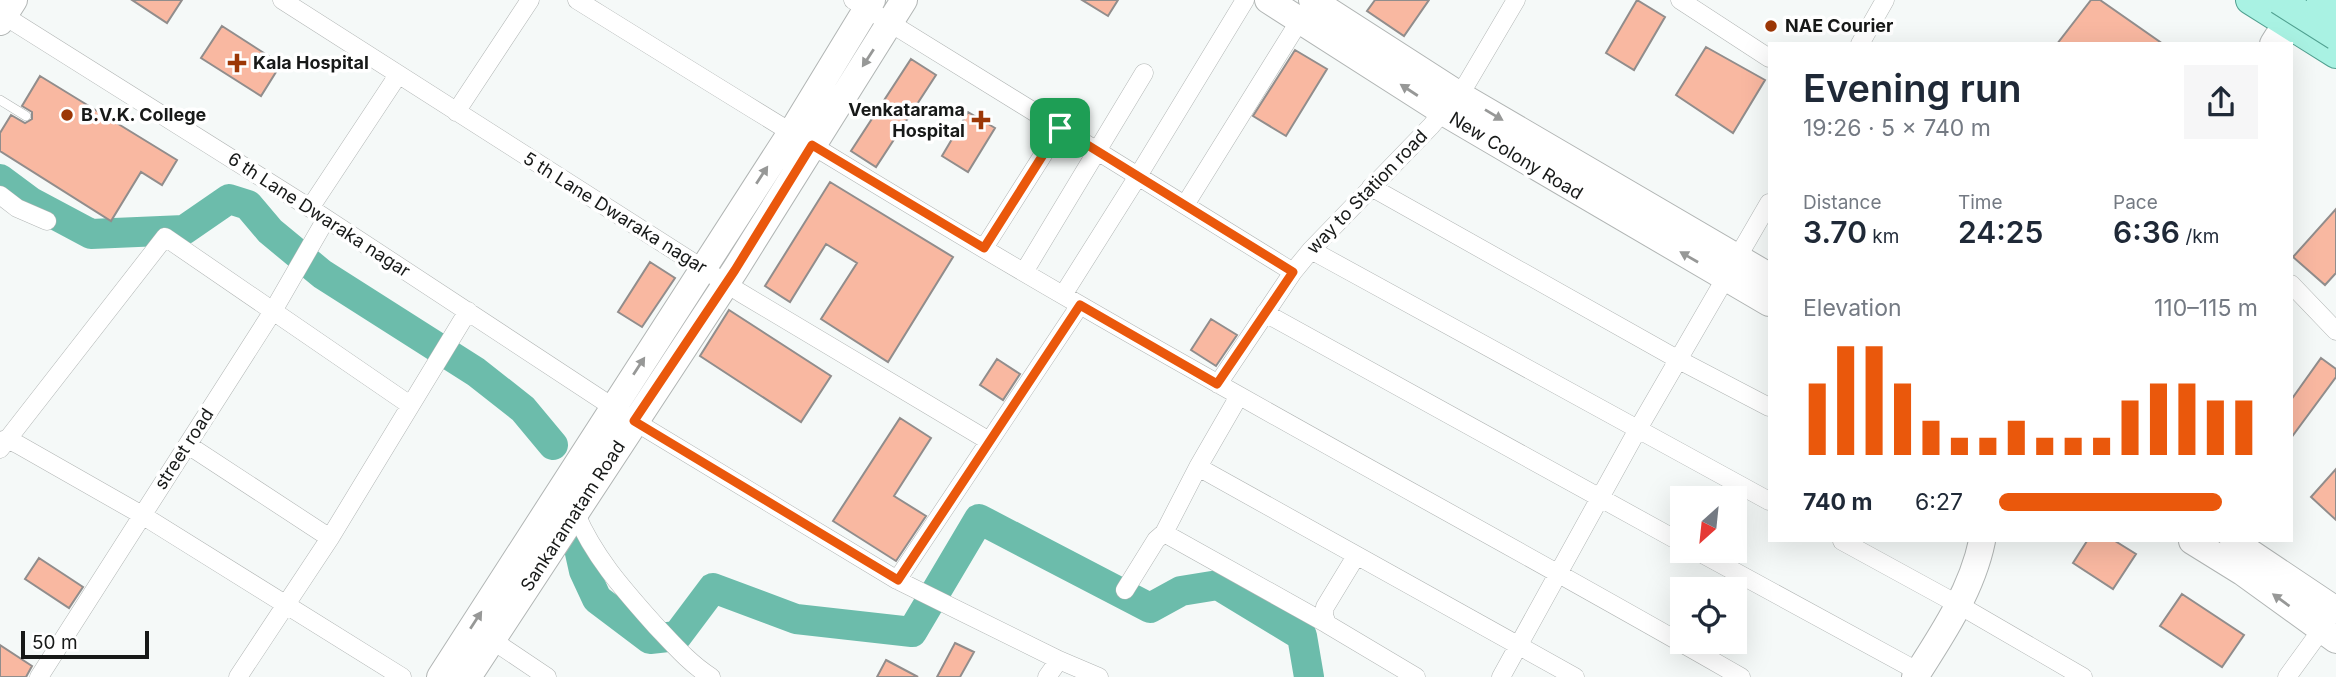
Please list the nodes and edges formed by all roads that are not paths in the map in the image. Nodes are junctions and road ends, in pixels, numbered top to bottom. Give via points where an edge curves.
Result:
1 (282, 0) edge
2 (530, 0) edge
3 (577, 0) edge
4 (904, 0) edge
5 (1245, 0) edge
6 (1268, 0) edge
7 (1516, 0) edge
8 (1680, 0) edge
9 (1885, 0) edge
10 (2250, 0) edge
11 (2278, 0) edge
12 (2322, 0) edge
13 (864, 3) edge
14 (2336, 9) edge
15 (1306, 10) edge
16 (5, 13) edge
17 (890, 23) junction
18 (2336, 36) edge
19 (2286, 39) edge
20 (1861, 42) edge
21 (2336, 54) edge
22 (1768, 57) edge
23 (1144, 73) dead end
24 (398, 75) junction
25 (0, 100) edge
26 (1450, 103) junction
27 (456, 112) junction
28 (26, 116) dead end
29 (1060, 128) junction
30 (802, 138) junction
31 (1098, 151) junction
32 (1138, 176) junction
33 (1371, 187) junction
34 (0, 195) edge
35 (1185, 205) junction
36 (1768, 205) edge
37 (310, 208) junction
38 (326, 219) junction
39 (47, 221) dead end
40 (984, 248) junction
41 (1311, 250) junction
42 (702, 268) junction
43 (1732, 268) junction
44 (1024, 272) junction
45 (1293, 272) junction
46 (1768, 276) edge
47 (726, 283) junction
48 (2293, 286) edge
49 (1063, 295) junction
50 (1768, 302) edge
51 (1080, 305) junction
52 (273, 311) junction
53 (467, 311) junction
54 (1265, 313) junction
55 (2336, 331) edge
56 (1679, 360) junction
57 (1217, 384) junction
58 (1240, 396) junction
59 (410, 404) junction
60 (1768, 406) edge
61 (623, 415) junction
62 (1637, 429) junction
63 (989, 440) junction
64 (2, 443) edge
65 (188, 445) junction
66 (1198, 467) junction
67 (1601, 499) junction
68 (1768, 500) edge
69 (576, 513) junction
70 (142, 515) junction
71 (1164, 533) junction
72 (1670, 536) edge
73 (330, 538) junction
74 (1844, 542) edge
75 (1982, 542) edge
76 (2194, 542) edge
77 (2234, 542) edge
78 (1356, 555) junction
79 (1720, 564) edge
80 (1560, 572) junction
81 (898, 580) junction
82 (1125, 590) dead end
83 (1959, 605) junction
84 (286, 606) junction
85 (2332, 622) edge
86 (1327, 624) junction
87 (492, 640) junction
88 (1519, 646) junction
89 (1059, 660) junction
90 (1917, 675) edge
91 (39, 677) edge
92 (238, 677) edge
93 (402, 677) edge
94 (440, 677) edge
95 (468, 677) edge
96 (547, 677) edge
97 (711, 677) edge
98 (1047, 677) edge
99 (1099, 677) edge
100 (1416, 677) edge
101 (1502, 677) edge
102 (1575, 677) edge
103 (1741, 677) edge
104 (2083, 677) edge
105 (2287, 677) edge

1 - 24 street, 5 th Lane Dwaraka nagar
2 - 27 street
3 - 30 street
4 - 17 main road, Sankaramatam Road
5 - 32 street
6 - 15 main road, New Colony Road
7 - 26 street, way to Station road
8 - 22 street
9 - 20 street
10 - 19 main road
11 - 18 main road, bridge
12 - 14 main road, bridge
12 - 19 main road
13 - 17 street
13 - 30 main road, Sankaramatam Road
15 - 26 main road, New Colony Road
15 - 35 street
16 - 37 street, 6 th Lane Dwaraka nagar
17 - 29 street
17 -> 30 main road, Sankaramatam Road
19 - 21 main road
23 - 31 street
24 - 27 street, 5 th Lane Dwaraka nagar
24 - 37 street
25 - 28 lane
26 - 33 street, way to Station road
26 - 43 main road, New Colony Road
27 - 42 street, 5 th Lane Dwaraka nagar
29 - 31 street
29 - 40 street
30 - 40 street
42 -> 30 main road, Sankaramatam Road
30 - 47 main road, Sankaramatam Road
31 - 32 street
31 - 44 street
32 - 35 street
32 - 49 street
33 - 41 street, way to Station road
33 - 56 street
34 - 39 street
35 - 45 street
36 - 43 street
37 - 38 street, 6 th Lane Dwaraka nagar
38 - 52 street, street road
38 - 53 street, 6 th Lane Dwaraka nagar
40 - 44 street
41 - 45 street, way to Station road
41 - 62 street
42 - 47 street, 5 th Lane Dwaraka nagar
61 -> 42 main road, Sankaramatam Road
43 - 46 main road, New Colony Road
43 - 50 main road, New Colony Road
43 - 56 street
44 - 49 street
45 - 54 street, way to Station road
47 - 61 main road, Sankaramatam Road
47 - 63 street, 5 th Lane Dwaraka nagar
48 - 55 street
49 - 51 street
51 - 57 street
51 - 63 street
52 - 59 street
52 - 64 street via 166,237
52 - 65 street, street road
53 - 59 street
53 - 61 street, 6 th Lane Dwaraka nagar
54 - 57 street, way to Station road
54 - 67 street
56 - 60 street
56 - 62 street
57 - 58 street
58 - 66 street
58 - 80 street
59 - 73 street
61 - 69 main road, Sankaramatam Road
61 - 81 street, 6 th Lane Dwaraka nagar
94 -> 61 main road, Sankaramatam Road
62 - 67 street
62 - 68 street
63 - 81 street
64 - 70 street
65 - 70 street, street road
65 - 73 street
66 - 71 street
66 - 78 street
67 - 72 street
67 - 80 street
69 - 87 main road, Sankaramatam Road
69 - 97 street via 601,559 676,649
70 - 84 street
70 - 91 street, street road
71 - 82 street
71 - 86 street
73 - 84 street
74 - 83 street
75 - 83 main road
85 -> 76 main road
77 - 85 main road
78 - 86 street via 1325,607
78 - 88 street
79 - 90 street
80 - 88 street
80 - 103 street
81 - 89 street, 6 th Lane Dwaraka nagar
83 - 90 main road
83 - 104 street
84 - 92 street
84 - 93 street
85 - 105 street
86 - 100 street
87 - 95 main road, Sankaramatam Road
87 - 96 street
88 - 101 street
88 - 102 street
89 - 98 street
89 - 99 street, 6 th Lane Dwaraka nagar

